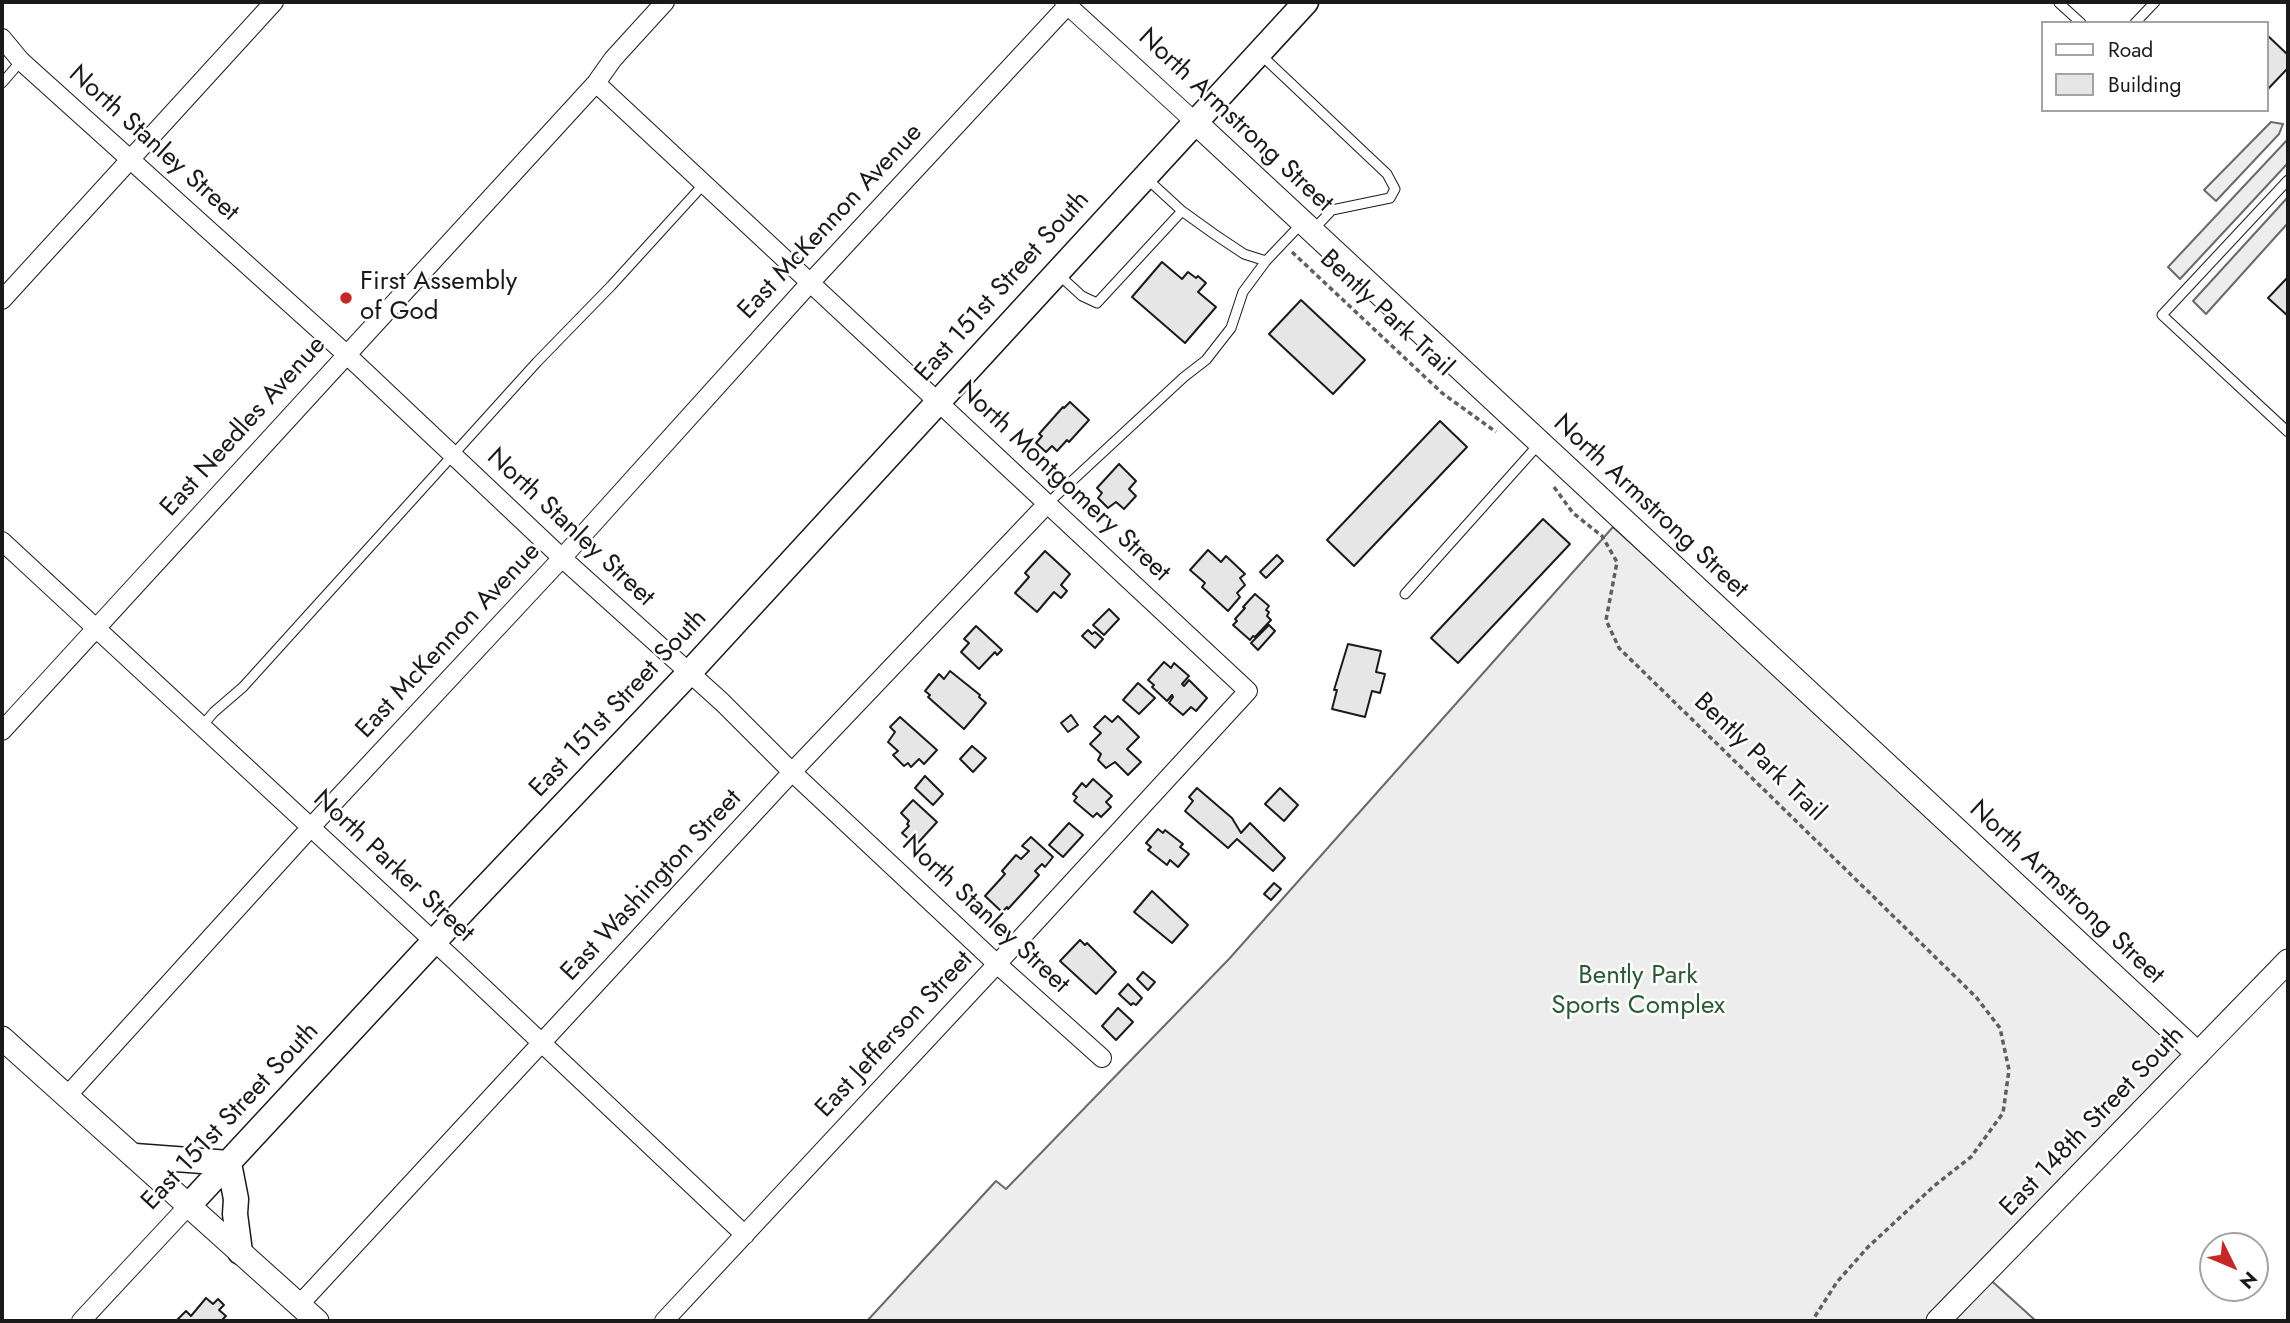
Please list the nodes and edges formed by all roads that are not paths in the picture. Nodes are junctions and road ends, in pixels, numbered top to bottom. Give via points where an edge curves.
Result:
1 (274, 2) edge
2 (665, 2) edge
3 (1306, 2) edge
4 (2155, 2) edge
5 (1066, 3) edge
6 (2059, 3) edge
7 (2079, 21) edge
8 (2138, 21) edge
9 (2, 38) edge
10 (1258, 53) junction
11 (21, 61) junction
12 (2, 83) edge
13 (596, 83) junction
14 (1195, 122) junction
15 (130, 159) junction
16 (1145, 176) junction
17 (2288, 180) edge
18 (703, 185) junction
19 (1182, 211) junction
20 (1308, 226) junction
21 (1266, 261) junction
22 (1056, 272) junction
23 (809, 284) junction
24 (2, 300) edge
25 (346, 354) junction
26 (939, 401) junction
27 (2288, 432) edge
28 (1535, 449) junction
29 (454, 455) junction
30 (1046, 505) junction
31 (2, 541) edge
32 (562, 558) junction
33 (1405, 594) dead end
34 (97, 627) junction
35 (689, 674) junction
36 (1248, 691) joint
37 (202, 726) junction
38 (2, 731) edge
39 (792, 772) junction
40 (311, 827) junction
41 (434, 942) junction
42 (2288, 961) edge
43 (998, 964) junction
44 (2, 1038) edge
45 (542, 1043) junction
46 (2198, 1054) junction
47 (1102, 1058) dead end
48 (67, 1096) junction
49 (135, 1156) junction
50 (229, 1163) junction
51 (189, 1205) junction
52 (746, 1235) junction
53 (240, 1252) junction
54 (299, 1305) junction
55 (81, 1321) edge
56 (317, 1321) edge
57 (664, 1321) edge
58 (1938, 1321) edge

1 - 15 street
2 - 13 street, East Needles Avenue
3 - 10 main road, East 151st Street South
4 - 8 lane
5 - 14 street, North Armstrong Street
5 - 23 street, East McKennon Avenue
6 - 7 lane
9 - 11 street, North Stanley Street
10 - 14 main road, East 151st Street South
10 - 20 lane via 1387,174 1395,189 1390,198 1332,210
11 - 12 lane
11 - 15 street, North Stanley Street
13 - 18 street, North Montgomery Street
13 - 25 street, East Needles Avenue
14 - 16 main road, East 151st Street South
14 - 20 street, North Armstrong Street
15 - 24 street
15 - 25 street, North Stanley Street
16 - 19 lane
16 - 22 main road, East 151st Street South
17 - 27 lane via 2162,315
18 - 23 street, North Montgomery Street
18 - 29 lane
19 - 21 lane via 1244,254
19 - 22 lane via 1097,303
20 - 21 lane
20 - 28 street, North Armstrong Street
21 - 30 lane via 1243,292 1231,328 1206,360
22 - 26 main road, East 151st Street South
23 - 26 street, North Montgomery Street
23 - 32 street, East McKennon Avenue
25 - 29 street, North Stanley Street
25 - 34 street, East Needles Avenue
26 - 30 street, North Montgomery Street
26 - 35 main road, East 151st Street South
28 - 33 lane
28 - 46 street, North Armstrong Street
29 - 32 street, North Stanley Street
29 - 37 lane
30 - 36 street, North Montgomery Street
30 - 39 street, East Washington Street
31 - 34 street, North Parker Street
32 - 35 street, North Stanley Street
32 - 40 street, East McKennon Avenue
34 - 37 street, North Parker Street
34 - 38 street, East Needles Avenue
35 - 39 street, North Stanley Street
35 - 41 main road, East 151st Street South
36 - 43 street, East Jefferson Street
37 - 40 street, North Parker Street
39 - 43 street, North Stanley Street
39 - 45 street, East Washington Street
40 - 41 street, North Parker Street
40 - 48 street, East McKennon Avenue
41 - 45 street, North Parker Street
41 - 50 main road, East 151st Street South
42 - 46 street, East 148th Street South
43 - 47 street, North Stanley Street
43 - 52 street, East Jefferson Street
44 - 48 street
45 - 52 street, North Parker Street
45 - 54 street, East Washington Street
46 - 58 street, East 148th Street South
48 - 49 street
49 - 50 main road
49 - 51 street
50 - 51 main road, East 151st Street South
50 - 53 main road
51 - 53 street
51 - 55 street, East 151st Street South
52 - 57 street, East Jefferson Street
53 - 54 street
54 - 56 street

